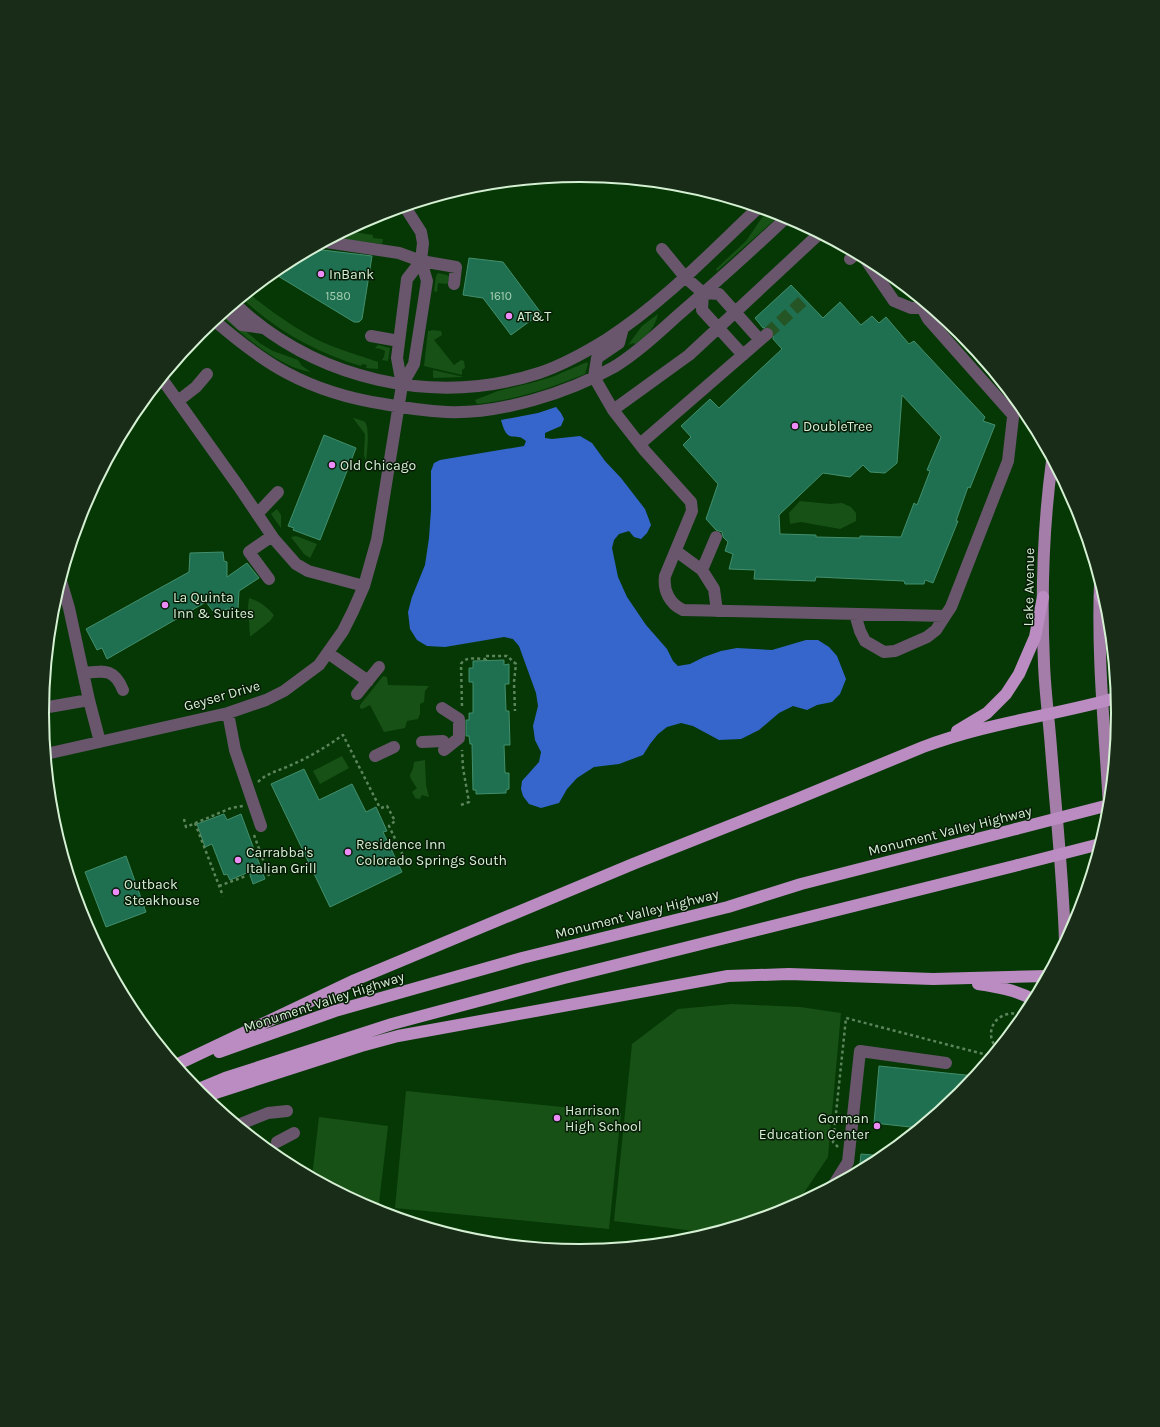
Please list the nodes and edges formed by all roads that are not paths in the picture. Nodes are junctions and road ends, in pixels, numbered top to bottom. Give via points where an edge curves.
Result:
1 (408, 211) edge
2 (754, 212) edge
3 (781, 222) edge
4 (815, 237) edge
5 (334, 243) edge
6 (662, 249) dead end
7 (421, 261) junction
8 (874, 271) edge
9 (685, 277) junction
10 (454, 284) dead end
11 (703, 293) junction
12 (239, 307) edge
13 (922, 307) edge
14 (926, 311) edge
15 (735, 312) junction
16 (230, 314) edge
17 (220, 324) edge
18 (264, 328) junction
19 (623, 328) junction
20 (719, 328) junction
21 (371, 336) dead end
22 (399, 341) junction
23 (743, 355) junction
24 (207, 374) dead end
25 (594, 377) junction
26 (165, 383) edge
27 (402, 385) junction
28 (178, 401) junction
29 (398, 407) junction
30 (1014, 407) edge
31 (612, 410) junction
32 (1013, 415) junction
33 (640, 444) junction
34 (1051, 469) edge
35 (278, 492) dead end
36 (257, 514) junction
37 (272, 536) junction
38 (716, 537) dead end
39 (676, 551) junction
40 (702, 570) junction
41 (269, 579) dead end
42 (364, 586) junction
43 (64, 590) edge
44 (1043, 597) junction
45 (1100, 607) edge
46 (717, 611) junction
47 (855, 614) junction
48 (945, 616) junction
49 (328, 654) junction
50 (379, 667) dead end
51 (83, 673) junction
52 (368, 681) junction
53 (123, 690) dead end
54 (358, 694) dead end
55 (89, 700) junction
56 (1111, 700) edge
57 (1103, 702) junction
58 (49, 707) edge
59 (442, 708) dead end
60 (228, 712) junction
61 (1048, 714) junction
62 (943, 739) junction
63 (100, 742) junction
64 (422, 742) dead end
65 (394, 748) dead end
66 (51, 753) edge
67 (375, 756) dead end
68 (1107, 773) edge
69 (1102, 808) edge
70 (257, 830) road end
71 (1094, 845) edge
72 (1065, 930) edge
73 (1041, 976) edge
74 (933, 979) junction
75 (1029, 998) edge
76 (946, 1063) dead end
77 (181, 1064) edge
78 (181, 1064) edge
79 (203, 1087) edge
80 (211, 1095) edge
81 (287, 1112) dead end
82 (243, 1123) edge
83 (294, 1134) dead end
84 (277, 1142) dead end
85 (839, 1176) edge

1 - 7 street via 421,232
2 - 9 street
3 - 11 street
4 - 15 street
5 - 7 street via 399,253
6 - 9 street
7 - 10 street via 456,267
7 - 22 street via 407,279
7 - 27 street via 427,281 414,364
8 - 13 street via 894,301 911,308
9 - 11 street
9 - 19 street via 646,312
11 - 15 street via 718,294
11 - 20 street via 702,310
11 - 25 street via 632,354
12 - 18 street
14 - 32 street via 928,319
15 - 20 street
15 - 23 street via 763,337
16 - 18 street via 242,325
17 - 29 street via 258,355 309,384 362,401
18 - 27 street via 286,343 330,365
19 - 25 street via 619,343 597,358
19 - 27 street via 566,362 522,377 480,386 434,388
20 - 23 street
20 - 31 street via 689,355
21 - 22 street
22 - 27 street via 397,358
23 - 33 street
24 - 28 street via 196,387
25 - 29 street via 546,396 492,408 448,412
25 - 31 street
26 - 28 street
27 - 29 street, Geyser Drive
28 - 36 street
29 - 42 street, Geyser Drive via 377,540
30 - 32 street
31 - 33 street
32 - 48 street via 1008,461 951,607
33 - 39 street via 691,502 692,511
34 - 44 main road, Lake Avenue
35 - 36 street
36 - 37 street
37 - 41 street via 249,552
37 - 42 street via 296,564 308,571
38 - 40 street
39 - 40 street
39 - 46 street via 664,584 670,599 676,607 683,610
40 - 46 street via 714,589
42 - 49 street, Geyser Drive via 350,617
43 - 51 street
44 - 61 main road, Lake Avenue
44 - 62 highway via 1035,637 1019,674 1006,694 987,713
45 - 57 main road
46 - 47 street
47 - 48 street
47 - 48 street via 865,640 884,652 895,651 927,637 936,630
49 - 52 street
49 - 60 street, Geyser Drive via 319,665 284,691 266,700
50 - 52 street
51 - 53 street via 103,671 113,674
51 - 55 street
52 - 54 street
55 - 58 street
55 - 63 street
56 - 57 highway
57 - 61 highway
57 - 68 main road
59 - 64 street via 457,718 459,738 443,745
60 - 63 street, Geyser Drive
60 - 70 street via 235,750
61 - 62 highway
61 - 72 main road, Lake Avenue
62 - 77 highway via 355,980
63 - 66 street, Geyser Drive
65 - 67 street
69 - 78 highway, Monument Valley Highway, bridge via 801,884 728,907 522,958 335,1011
71 - 79 highway, bridge via 564,978 392,1024
73 - 74 highway
74 - 75 highway via 999,987
74 - 80 highway via 789,974 728,976 398,1036
76 - 85 street via 860,1051 848,1162
81 - 82 street via 268,1113
83 - 84 street

